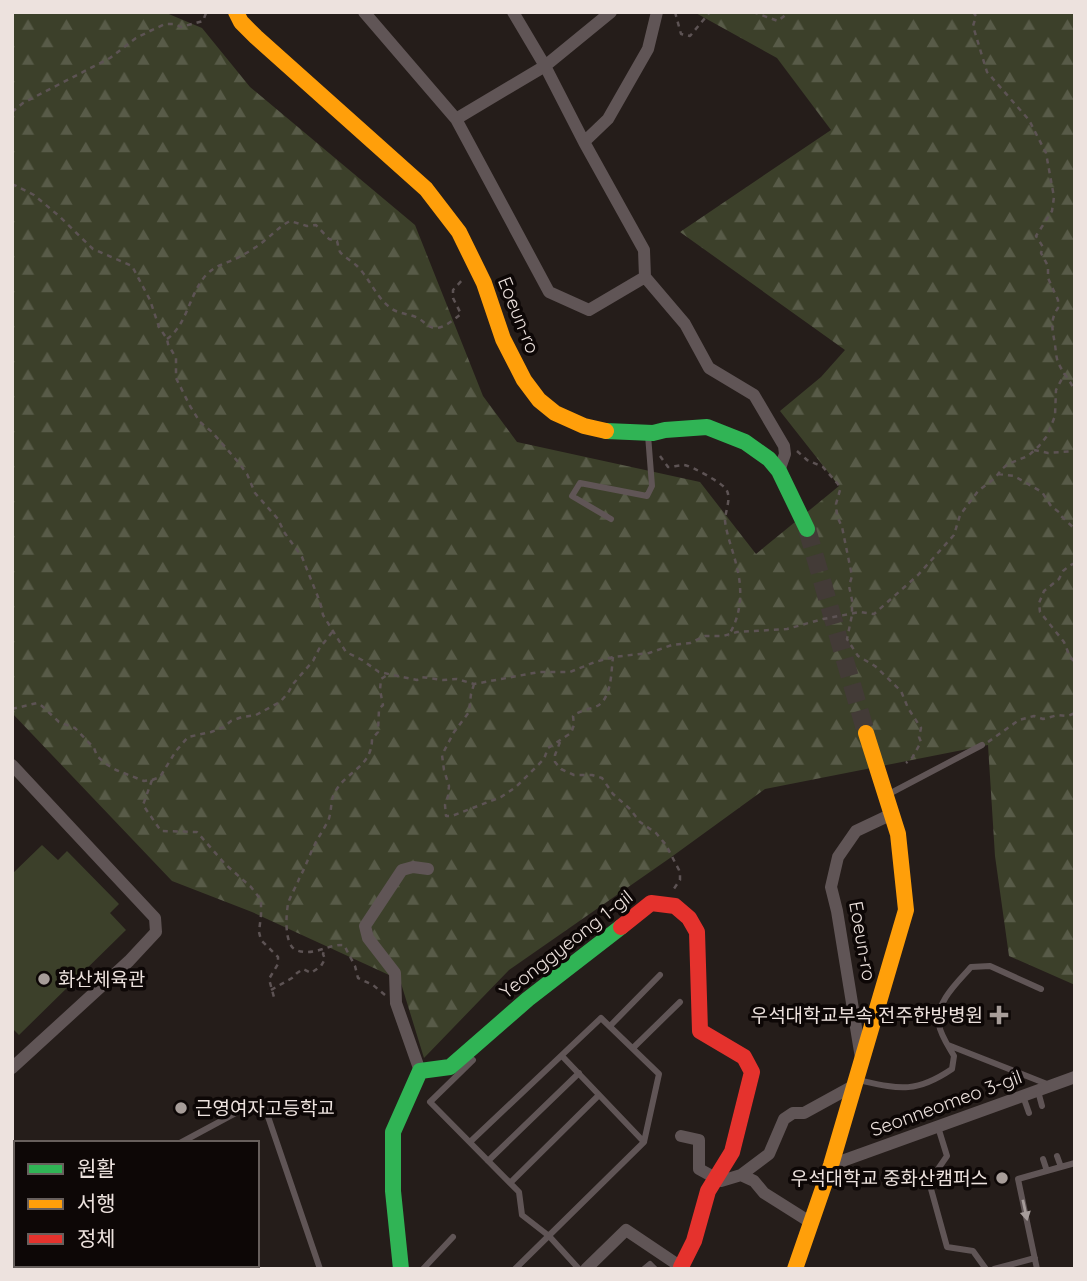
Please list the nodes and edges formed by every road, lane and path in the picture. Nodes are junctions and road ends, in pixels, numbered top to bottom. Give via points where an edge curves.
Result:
1 (208, 12) edge
2 (236, 12) edge
3 (364, 12) edge
4 (513, 12) edge
5 (611, 12) edge
6 (657, 12) edge
7 (675, 12) edge
8 (710, 12) edge
9 (753, 12) edge
10 (789, 12) edge
11 (973, 12) edge
12 (545, 66) junction
13 (12, 113) edge
14 (456, 119) junction
15 (584, 142) junction
16 (12, 184) edge
17 (645, 277) junction
18 (484, 284) junction
19 (167, 339) junction
20 (1065, 373) junction
21 (1075, 391) edge
22 (650, 433) junction
23 (784, 446) junction
24 (1034, 450) junction
25 (1075, 451) edge
26 (779, 471) junction
27 (998, 474) junction
28 (611, 519) dead end
29 (807, 529) tunnel mouth
30 (1075, 529) edge
31 (1075, 563) edge
32 (852, 615) junction
33 (333, 631) junction
34 (728, 636) junction
35 (613, 657) junction
36 (1075, 662) edge
37 (387, 674) junction
38 (474, 684) junction
39 (12, 709) edge
40 (1075, 713) edge
41 (866, 733) tunnel mouth
42 (562, 739) junction
43 (982, 745) joint
44 (906, 763) dead end
45 (12, 765) edge
46 (152, 780) junction
47 (886, 796) junction
48 (892, 814) junction
49 (428, 869) dead end
50 (674, 906) junction
51 (325, 949) junction
52 (660, 975) dead end
53 (1041, 989) dead end
54 (271, 990) junction
55 (275, 1001) dead end
56 (680, 1002) dead end
57 (396, 1003) junction
58 (610, 1026) junction
59 (948, 1045) junction
60 (632, 1048) junction
61 (562, 1056) junction
62 (473, 1060) dead end
63 (862, 1062) junction
64 (12, 1068) edge
65 (420, 1071) junction
66 (579, 1073) junction
67 (1075, 1077) edge
68 (856, 1082) junction
69 (1051, 1086) junction
70 (1038, 1090) junction
71 (599, 1095) junction
72 (1023, 1096) junction
73 (1042, 1106) dead end
74 (1029, 1113) dead end
75 (938, 1127) junction
76 (681, 1136) dead end
77 (184, 1141) edge
78 (470, 1142) junction
79 (644, 1142) junction
80 (1058, 1156) dead end
81 (1043, 1159) dead end
82 (488, 1161) junction
83 (1075, 1163) edge
84 (831, 1165) junction
85 (1061, 1167) junction
86 (1047, 1171) junction
87 (741, 1175) junction
88 (716, 1178) junction
89 (509, 1182) junction
90 (810, 1222) junction
91 (549, 1236) junction
92 (453, 1237) dead end
93 (1035, 1258) junction
94 (682, 1268) edge
95 (320, 1269) edge
96 (401, 1269) edge
97 (423, 1269) edge
98 (515, 1269) edge
99 (579, 1269) edge
100 (587, 1269) edge
101 (645, 1269) edge
102 (655, 1269) edge
103 (795, 1269) edge
104 (986, 1269) edge
105 (994, 1269) edge
106 (1037, 1269) edge

1 - 13 path via 204,21 193,25 165,24 143,34 110,58
2 - 18 street, Eoeun-ro via 256,37 426,190 459,232
3 - 14 street
4 - 12 street
5 - 12 street
6 - 15 street via 648,49 608,119
7 - 8 path via 681,34 690,36
9 - 10 path via 778,21
11 - 20 path via 987,72 1029,120 1046,153 1054,197 1052,211 1037,236 1058,300 1051,328
12 - 14 street
12 - 15 street
14 - 17 street via 549,292 589,310
15 - 17 street via 644,250
16 - 19 path via 34,195 93,249 132,266
17 - 23 street via 685,324 709,368 754,395
18 - 19 path via 464,278 453,290 461,314 437,329 427,326 384,302 340,251 337,241 328,239 316,225 290,221 241,257 217,265 205,276 182,323
18 - 22 street, Eoeun-ro via 503,339 539,400 584,426
19 - 33 path via 176,358 176,378 190,406 239,463 255,493 278,519 302,557
20 - 21 path
20 - 24 path via 1056,390 1051,427
22 - 26 street, Eoeun-ro via 707,427 745,442
22 - 28 lane via 652,486 647,496 580,483 572,496
22 - 34 path via 668,467 685,466 726,489 725,522 740,589 738,616
23 - 26 street
23 - 32 path via 823,467 838,484 837,516 852,576
24 - 25 path
24 - 27 path
26 - 29 street, Eoeun-ro
27 - 30 path via 1014,476 1042,492
27 - 32 path via 978,491 960,515 954,535 918,576 874,614
31 - 36 path via 1044,591 1039,603
32 - 34 path
32 - 44 path via 849,644 901,691 920,728 921,742
33 - 37 path via 346,652
33 - 46 path via 280,702 256,715 188,737 160,777
34 - 35 path via 705,636 649,653
35 - 38 path via 570,672 540,672
35 - 42 path via 606,696 598,706 573,716 571,733
37 - 38 path
37 - 51 path via 381,679 378,733 360,768 352,771 334,794 328,820 288,904 290,944 295,950
38 - 42 path via 468,712 442,755 449,786 446,816 516,788 544,759 548,748
39 - 46 path via 37,703 59,722 75,728 116,771
40 - 43 path via 1019,720
41 - 47 street, Eoeun-ro
42 - 50 path via 555,755 561,769 602,778 666,845 680,875 672,891
43 - 47 lane
45 - 64 street via 155,918 156,932
46 - 54 path via 143,805 161,831 197,832 261,900 261,940 278,957 269,979
47 - 48 street, Eoeun-ro
48 - 63 street, Eoeun-ro via 906,909
48 - 63 street, Eoeun-ro via 856,831 838,858 831,887
49 - 57 street via 402,870 365,926 368,938 395,973
50 - 65 street, Yeonggyeong 1-gil via 651,903 450,1067
50 - 88 street via 697,932 700,1031 744,1057 752,1072 732,1152
51 - 54 path via 321,966 311,973 303,969
51 - 57 path via 344,945 358,978
52 - 58 lane
53 - 59 lane via 990,966 971,967 946,996 941,1010 938,1023
54 - 55 path
56 - 60 lane
57 - 65 street
58 - 60 lane
58 - 61 lane via 601,1018
59 - 68 lane via 954,1056 952,1069 920,1087
59 - 69 lane
60 - 79 lane via 659,1074
61 - 66 lane
61 - 78 lane
62 - 78 lane via 430,1102
63 - 68 street, Eoeun-ro
65 - 96 street via 393,1132
66 - 71 lane
66 - 82 lane
67 - 69 street, Seonneomeo 3-gil
68 - 84 street, Eoeun-ro
68 - 87 street via 804,1113 784,1119 769,1154
69 - 70 street, Seonneomeo 3-gil
70 - 72 street, Seonneomeo 3-gil
70 - 73 lane
71 - 79 lane
71 - 89 lane
72 - 74 lane
72 - 75 street, Seonneomeo 3-gil
75 - 84 street, Seonneomeo 3-gil
75 - 104 lane via 947,1156 930,1189 947,1247 973,1251
76 - 88 street via 699,1140 699,1169
77 - 95 lane via 262,1100
78 - 82 lane
79 - 91 lane
80 - 85 lane
81 - 86 lane
82 - 89 lane
83 - 85 lane
84 - 90 street, Eoeun-ro
85 - 86 lane
86 -> 93 lane via 1018,1179
87 - 88 street
87 - 90 street
88 - 94 street
89 - 91 lane via 519,1192 522,1216
90 - 103 street, Eoeun-ro
91 - 98 lane
91 - 99 lane
92 - 97 lane
93 - 105 lane
93 - 106 lane
94 - 100 street via 626,1230
101 - 102 lane via 650,1264

